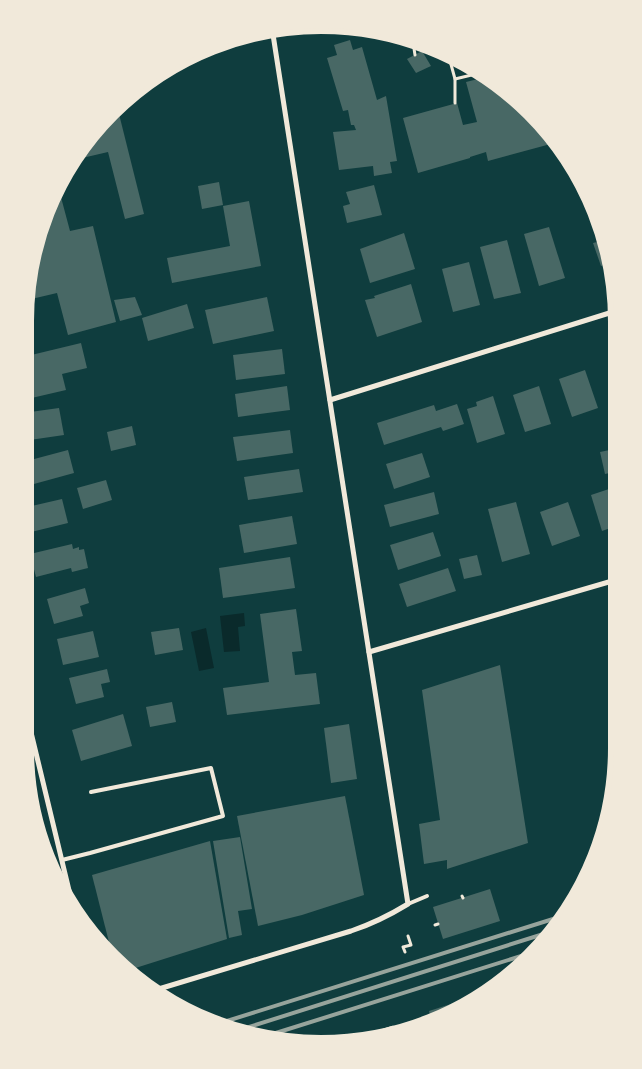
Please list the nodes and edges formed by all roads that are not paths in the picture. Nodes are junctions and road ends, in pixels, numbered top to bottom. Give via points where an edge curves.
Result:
1 (273, 36) edge
2 (611, 313) edge
3 (330, 400) junction
4 (611, 581) edge
5 (369, 652) junction
6 (31, 733) edge
7 (90, 792) dead end
8 (62, 860) junction
9 (70, 892) edge
10 (427, 896) dead end
11 (408, 904) junction
12 (161, 989) edge
13 (393, 1028) dead end
14 (386, 1030) edge

1 - 3 street
2 - 3 street
3 - 5 street
4 - 5 street
5 - 11 street
6 - 8 street
7 - 8 lane via 211,768 223,816
8 - 9 street
10 - 11 lane
11 - 12 street via 372,924
13 - 14 street

